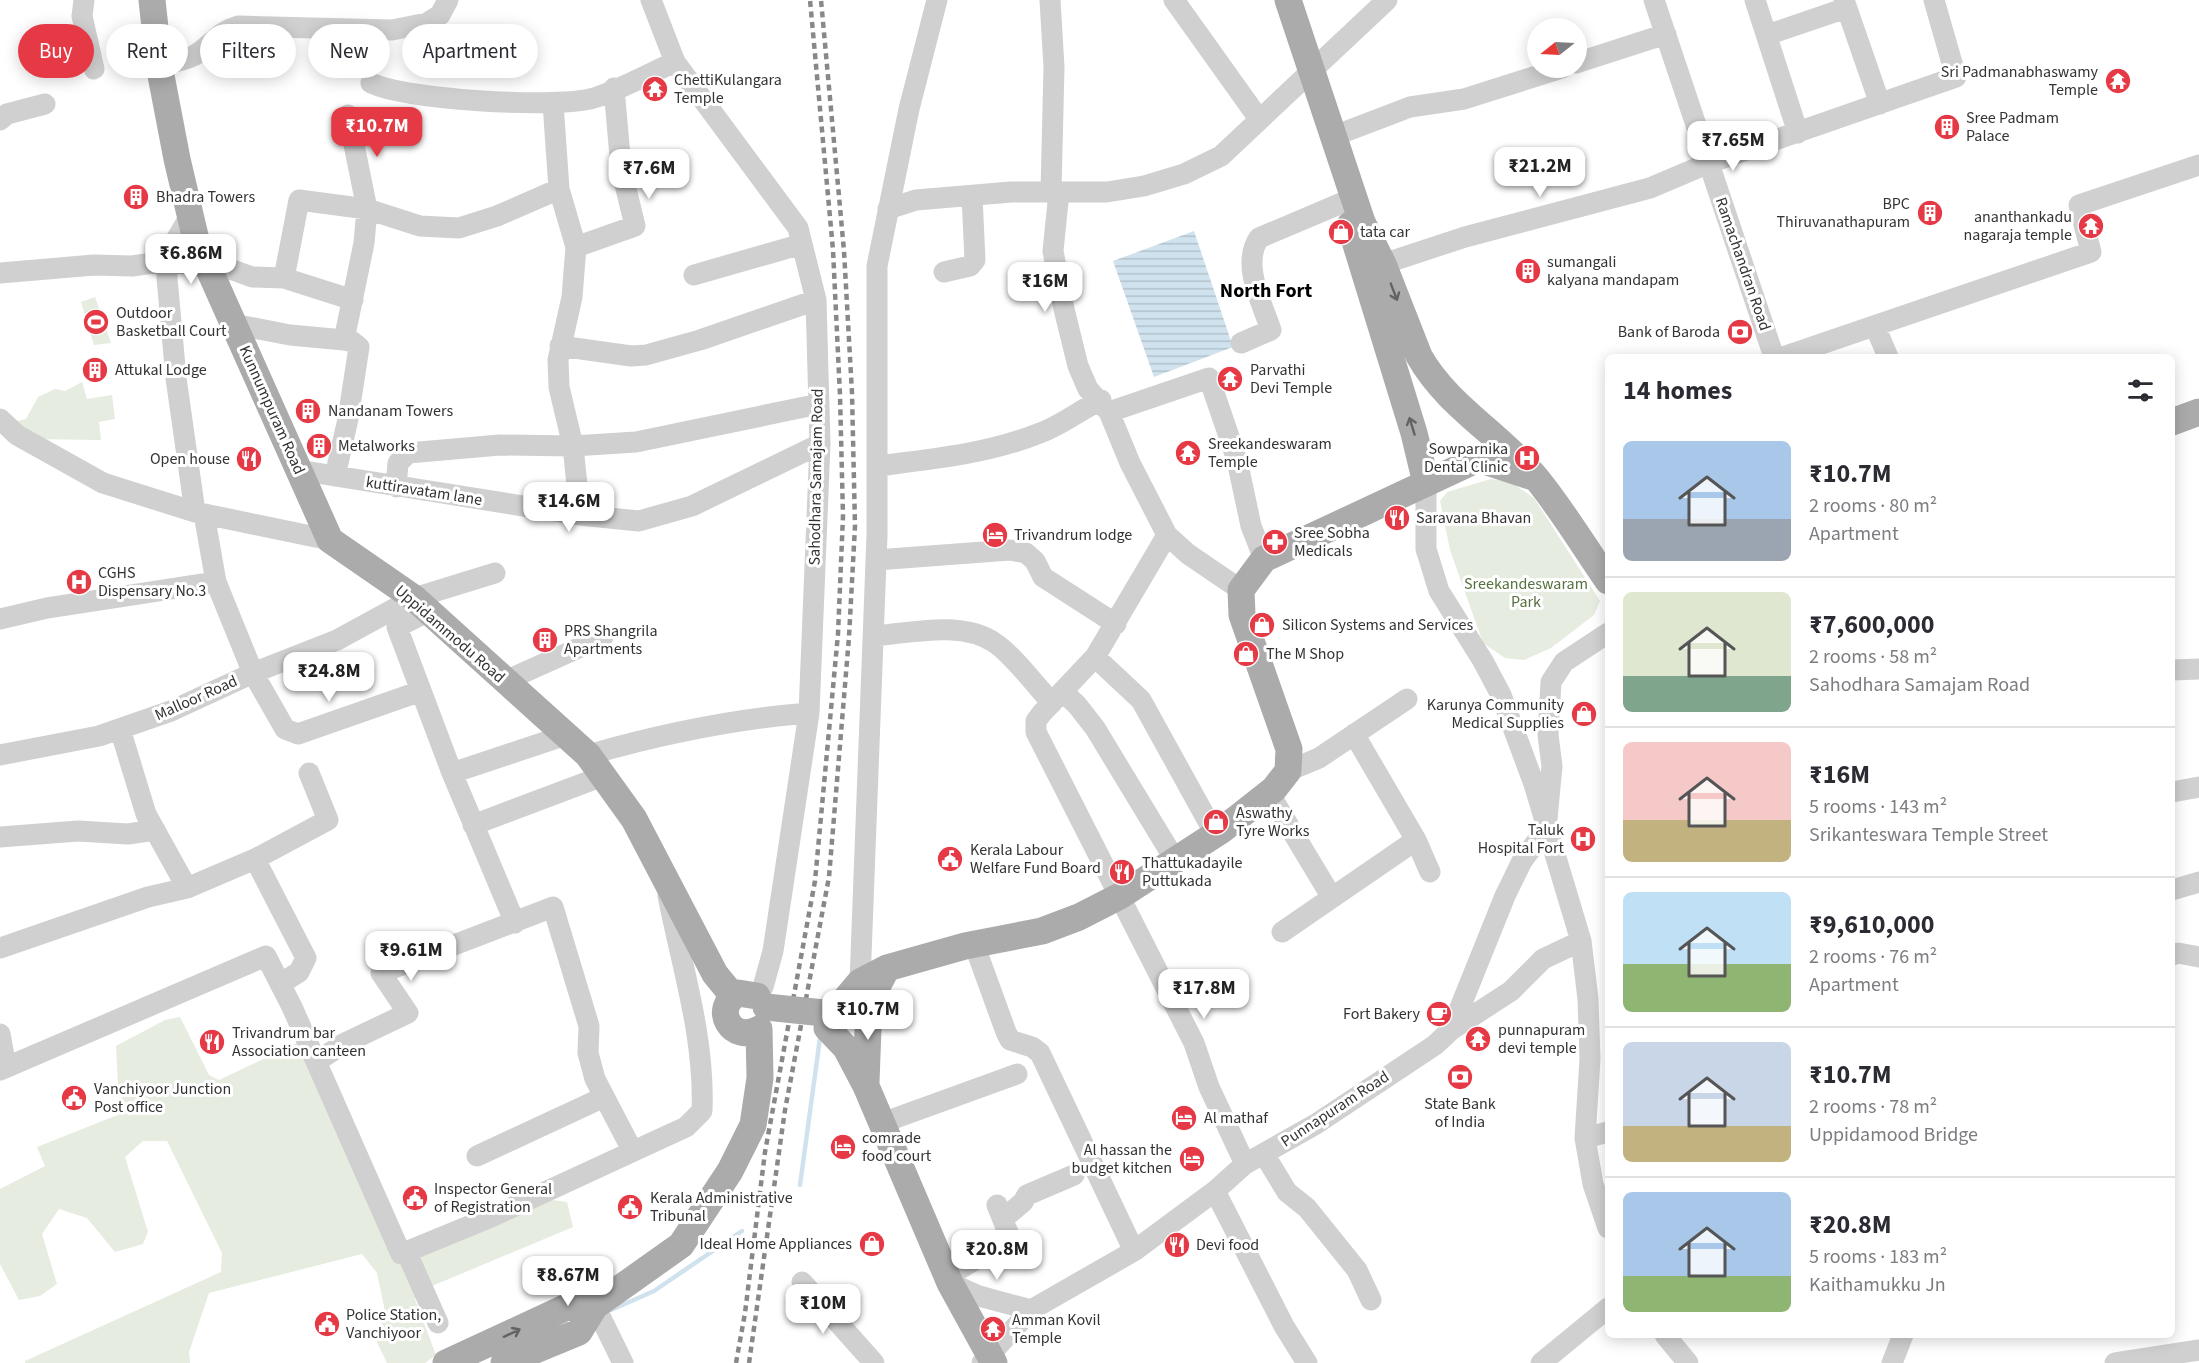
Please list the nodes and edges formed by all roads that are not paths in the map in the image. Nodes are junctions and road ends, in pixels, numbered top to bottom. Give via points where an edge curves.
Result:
1 (84, 0) edge
2 (152, 0) edge
3 (448, 0) edge
4 (651, 0) edge
5 (937, 0) edge
6 (1050, 0) edge
7 (1174, 0) edge
8 (1274, 0) edge
9 (1288, 0) edge
10 (1387, 0) edge
11 (1654, 0) edge
12 (1755, 0) edge
13 (1934, 0) edge
14 (1845, 4) edge
15 (84, 24) edge
16 (155, 24) edge
17 (1666, 34) junction
18 (1767, 35) junction
19 (188, 58) edge
20 (1587, 59) edge
21 (675, 62) junction
22 (1307, 74) junction
23 (162, 78) edge
24 (1530, 78) edge
25 (371, 83) dead end
26 (615, 88) junction
27 (553, 103) junction
28 (45, 104) dead end
29 (1880, 104) junction
30 (348, 115) dead end
31 (1259, 119) junction
32 (0, 120) edge
33 (1798, 133) junction
34 (1334, 136) junction
35 (1709, 163) junction
36 (2199, 165) edge
37 (559, 189) junction
38 (1055, 191) junction
39 (972, 196) junction
40 (1344, 202) junction
41 (367, 209) junction
42 (888, 209) junction
43 (189, 216) junction
44 (802, 244) junction
45 (576, 247) junction
46 (167, 261) junction
47 (1383, 264) junction
48 (206, 266) junction
49 (944, 272) dead end
50 (0, 273) edge
51 (694, 275) dead end
52 (284, 278) junction
53 (353, 300) junction
54 (816, 300) junction
55 (233, 324) junction
56 (1875, 326) junction
57 (344, 339) junction
58 (1241, 343) dead end
59 (560, 346) junction
60 (1773, 354) edge
61 (1792, 354) edge
62 (1887, 354) edge
63 (819, 404) junction
64 (1105, 406) junction
65 (2199, 412) edge
66 (0, 419) edge
67 (2175, 421) edge
68 (8, 440) edge
69 (820, 444) junction
70 (573, 446) junction
71 (877, 466) junction
72 (298, 470) junction
73 (335, 476) junction
74 (1536, 478) junction
75 (1425, 483) junction
76 (396, 487) junction
77 (199, 513) junction
78 (580, 515) junction
79 (1167, 535) junction
80 (330, 540) junction
81 (1264, 559) junction
82 (876, 560) junction
83 (495, 573) dead end
84 (1605, 577) edge
85 (216, 582) junction
86 (1241, 590) junction
87 (422, 605) junction
88 (0, 619) edge
89 (1116, 624) junction
90 (1605, 635) edge
91 (873, 636) junction
92 (603, 638) dead end
93 (1095, 657) junction
94 (2199, 669) edge
95 (2175, 670) edge
96 (253, 673) junction
97 (505, 681) junction
98 (421, 691) junction
99 (1058, 698) junction
100 (1407, 699) dead end
101 (809, 713) junction
102 (120, 729) junction
103 (1354, 734) junction
104 (566, 735) junction
105 (0, 755) edge
106 (596, 766) junction
107 (1288, 771) junction
108 (309, 773) dead end
109 (452, 773) junction
110 (2199, 787) edge
111 (2175, 791) edge
112 (1269, 793) junction
113 (473, 825) junction
114 (1546, 829) junction
115 (155, 830) junction
116 (1215, 834) junction
117 (0, 837) edge
118 (1416, 840) junction
119 (255, 859) junction
120 (1175, 860) junction
121 (663, 870) junction
122 (1430, 872) dead end
123 (2199, 882) edge
124 (187, 888) junction
125 (2175, 889) edge
126 (1120, 896) junction
127 (1331, 896) junction
128 (515, 923) junction
129 (1282, 932) dead end
130 (1581, 941) junction
131 (974, 944) junction
132 (0, 948) edge
133 (2175, 954) edge
134 (2199, 957) edge
135 (280, 984) junction
136 (865, 992) junction
137 (749, 1013) junction
138 (829, 1020) junction
139 (1451, 1030) junction
140 (0, 1034) edge
141 (866, 1048) junction
142 (316, 1062) junction
143 (3, 1068) edge
144 (1017, 1074) dead end
145 (866, 1086) junction
146 (604, 1097) junction
147 (882, 1123) junction
148 (1605, 1133) edge
149 (1585, 1138) junction
150 (632, 1150) junction
151 (1264, 1154) junction
152 (477, 1156) dead end
153 (1245, 1164) junction
154 (1074, 1175) dead end
155 (1215, 1191) junction
156 (1605, 1219) edge
157 (406, 1251) junction
158 (1134, 1251) junction
159 (949, 1279) junction
160 (802, 1282) dead end
161 (1371, 1300) dead end
162 (1031, 1310) junction
163 (1605, 1310) edge
164 (598, 1312) junction
165 (438, 1323) dead end
166 (1672, 1338) edge
167 (1902, 1338) edge
168 (2199, 1350) edge
169 (621, 1358) edge
170 (988, 1361) edge
171 (1301, 1361) edge
172 (446, 1363) edge
173 (504, 1363) edge
174 (874, 1363) edge
175 (1540, 1363) edge
176 (1688, 1363) edge
177 (1892, 1363) edge
178 (2115, 1363) edge

1 - 15 street
2 - 16 main road, Kunnumpuram Road
3 - 19 street via 440,15 427,23 392,30 238,26 225,30
4 - 21 street, Sahodhara Samajam Road
5 - 42 street
6 - 38 street
7 - 31 street
8 - 22 main road
9 - 22 main road
10 - 22 street
11 - 17 street, Ramachandran Road
12 - 18 street
13 - 29 street via 1956,77
14 - 18 street
14 - 29 street
17 - 20 street
17 - 35 street, Ramachandran Road
18 - 33 street
21 - 26 street
21 - 44 street, Sahodhara Samajam Road via 798,228
22 - 31 street
22 - 34 main road
22 - 40 main road
23 - 43 main road, Kunnumpuram Road
24 - 34 street via 1464,99 1410,107
25 - 27 street via 402,92
26 - 27 street via 592,99
26 - 45 street via 621,168 635,226
27 - 37 street
28 - 32 street via 7,114
29 - 33 street
30 - 41 street
31 - 38 street via 1221,156 1184,174 1107,192
33 - 35 street
34 - 47 main road via 1362,222
35 - 47 street via 1650,188 1465,237
35 - 60 street, Ramachandran Road
36 - 56 street via 2079,205 2091,252
37 - 41 street via 459,228 420,226
37 - 45 street
38 - 39 street
38 - 64 street via 1053,251 1064,309 1088,389
39 - 42 street via 916,200
39 - 49 street via 975,260 970,266
40 - 58 street via 1259,238 1252,248 1252,260 1271,330
75 -> 40 main road via 1414,433
41 - 52 street via 299,200
41 - 53 street
42 - 71 street via 877,266
43 - 46 street
43 - 48 main road, Kunnumpuram Road
44 - 51 street
44 - 54 street, Sahodhara Samajam Road
45 - 59 street via 572,297
46 - 48 street
46 - 50 street
46 - 77 street via 176,378
47 -> 74 main road via 1427,370
48 - 52 street via 252,277
48 - 55 main road, Kunnumpuram Road
52 - 53 street
53 - 57 street
54 - 59 street via 646,355
54 - 63 street, Sahodhara Samajam Road
55 - 57 street via 290,335
55 - 72 main road, Kunnumpuram Road
56 - 61 street
56 - 62 street
57 - 73 street via 356,343 360,350
59 - 70 street via 559,387
63 - 69 street, Sahodhara Samajam Road
63 - 70 street via 636,442
64 - 71 street via 1025,439 954,458
64 - 79 street
64 - 81 street via 1209,378
65 - 67 main road
66 - 68 street, Uppidammodu Road
68 - 77 street, Uppidammodu Road via 103,483
69 - 78 street, kuttiravatam lane via 692,506 665,515 624,521
69 - 101 street, Sahodhara Samajam Road
70 - 76 street via 500,445 408,453 398,463
70 - 78 street
71 - 82 street
72 - 73 street, kuttiravatam lane
72 - 80 main road, Kunnumpuram Road
73 - 76 street, kuttiravatam lane
74 - 75 main road via 1478,459
74 - 84 main road
75 - 81 main road
75 - 114 street via 1426,549 1439,591 1501,695 1526,759
76 - 78 street, kuttiravatam lane
77 - 80 street, Uppidammodu Road
77 - 85 street
79 - 86 street
79 - 89 street
80 - 87 main road, Uppidammodu Road
81 - 86 main road
82 - 89 street via 1010,550 1026,553 1043,578
82 - 91 street
83 - 87 street
85 - 88 street
85 - 96 street
86 - 107 main road via 1242,615 1289,749
87 - 96 street, Malloor Road
87 - 97 main road, Uppidammodu Road
87 - 98 street via 397,627
89 - 93 street
90 - 114 street via 1564,662 1551,682 1548,735 1552,766
91 - 99 street via 944,630 982,636 996,643
91 - 136 street
92 - 97 street
93 - 99 street
93 - 116 street via 1141,700
94 - 95 street
96 - 98 street via 285,729 298,734
96 - 102 street, Malloor Road via 171,711
97 - 104 main road, Uppidammodu Road
98 - 109 street
99 - 120 street via 1077,705 1095,728
99 - 126 street via 1036,721 1038,739
100 - 103 street
101 - 106 street via 714,724 634,742
101 - 137 street, Sahodhara Samajam Road via 773,951 763,987
102 - 105 street, Malloor Road
102 - 115 street via 136,786
103 - 107 street via 1319,758
103 - 118 street
104 - 106 main road, Uppidammodu Road
104 - 109 street
106 - 113 street
106 - 121 main road, Uppidammodu Road via 634,819
107 - 112 main road
108 - 119 street via 328,820
109 - 113 street
110 - 111 street
112 - 116 main road
112 - 127 street
113 - 128 street
114 - 130 street
114 - 139 street, Punnapuram Road via 1522,861 1505,896
115 - 117 street
115 - 124 street
116 - 120 main road
118 - 122 street
118 - 127 street
119 - 124 street
119 - 135 street via 306,958 299,972
120 - 126 main road
121 - 137 main road, Uppidammodu Road via 677,906 715,974
121 - 150 street via 695,1018 702,1065 702,1111 686,1126
123 - 125 street
124 - 132 street via 148,897
126 - 131 main road via 1042,931
126 - 153 street via 1194,1043 1209,1087
127 - 129 street
128 - 142 street via 381,974 408,1012
128 - 146 street via 553,907 589,1026 590,1062
130 - 139 street via 1543,959 1510,991
130 - 149 street via 1590,1059
131 - 136 main road via 887,968
131 - 158 street via 1010,1040 1040,1053
133 - 134 street
135 - 142 street
135 - 143 street via 266,956
136 - 138 main road
136 - 141 main road
137 - 138 main road, bridge
137 - 164 main road, Uppidammodu Road via 748,1073 753,1125 730,1171 681,1245
138 - 141 main road via 856,1033
138 - 145 main road
139 - 151 street, Punnapuram Road via 1435,1045 1316,1124
140 - 143 street
141 - 145 main road
142 - 157 street via 401,1254
144 - 147 street
145 - 147 main road
146 - 150 street
146 - 152 street
147 - 159 main road
148 - 149 street
149 - 156 street via 1593,1184
150 - 157 street via 490,1217
151 - 153 street, Punnapuram Road
151 - 161 street via 1287,1192 1307,1209 1357,1270
153 - 155 street, Punnapuram Road
154 - 159 street via 1027,1195 1023,1202 1000,1212 1009,1235
155 - 158 street, Punnapuram Road
155 - 171 street
157 - 165 street
158 - 162 street, Punnapuram Road
159 - 162 street via 979,1296
159 - 170 main road
160 - 174 street
162 - 170 street, Punnapuram Road
163 - 175 street
164 - 169 street
172 -> 164 main road via 569,1306
164 - 173 main road via 579,1332
166 - 176 street
167 - 177 street
168 - 178 street

